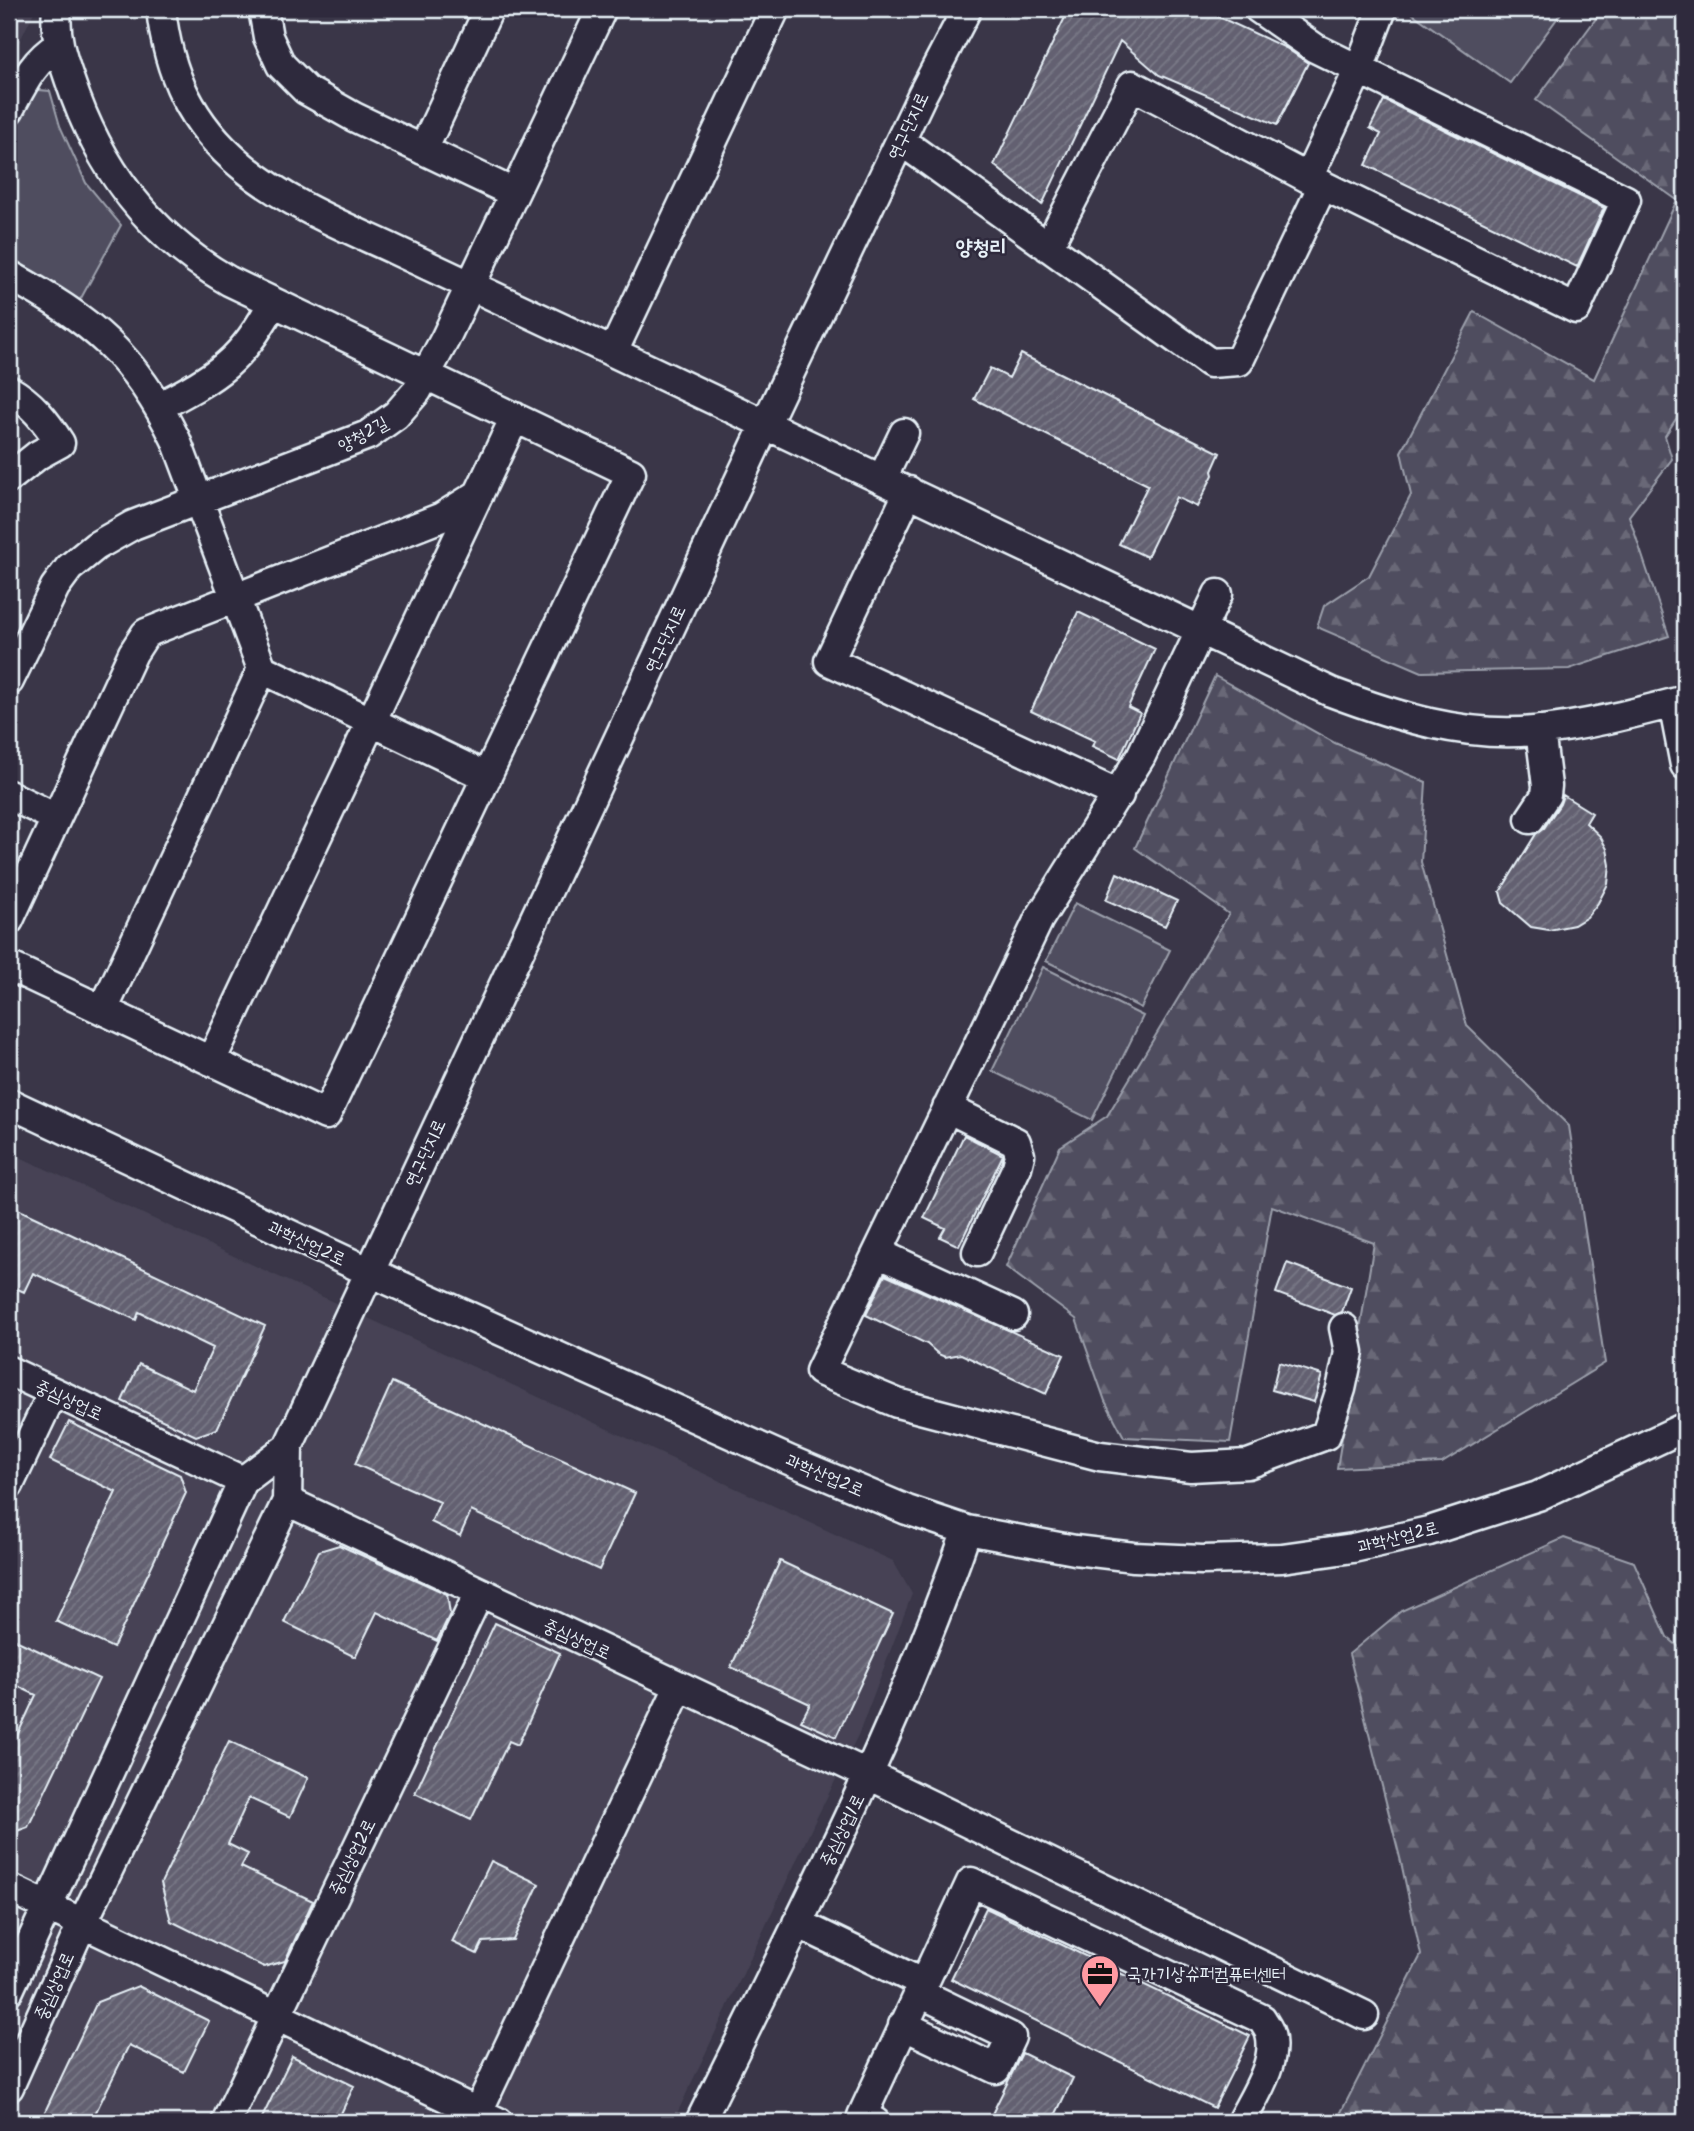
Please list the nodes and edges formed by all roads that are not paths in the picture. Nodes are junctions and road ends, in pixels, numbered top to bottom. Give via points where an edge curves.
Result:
1 (57, 9) edge
2 (161, 9) edge
3 (262, 9) edge
4 (489, 9) edge
5 (602, 9) edge
6 (775, 9) edge
7 (967, 9) edge
8 (1259, 9) edge
9 (1382, 9) edge
10 (59, 45) junction
11 (1359, 69) junction
12 (9, 110) edge
13 (901, 141) junction
14 (423, 150) junction
15 (1316, 181) junction
16 (514, 194) junction
17 (1048, 247) junction
18 (9, 275) edge
19 (471, 285) junction
20 (273, 302) junction
21 (613, 352) junction
22 (426, 375) junction
23 (9, 390) edge
24 (160, 406) junction
25 (515, 417) junction
26 (766, 423) junction
27 (904, 433) dead end
28 (9, 478) edge
29 (882, 479) junction
30 (909, 491) junction
31 (479, 494) junction
32 (199, 501) junction
33 (1218, 594) dead end
34 (235, 598) junction
35 (1199, 630) junction
36 (262, 669) junction
37 (9, 681) edge
38 (1679, 701) edge
39 (371, 721) junction
40 (1540, 730) junction
41 (1685, 765) edge
42 (487, 777) junction
43 (1119, 795) junction
44 (9, 796) edge
45 (56, 818) junction
46 (1530, 819) dead end
47 (9, 920) edge
48 (9, 966) edge
49 (103, 1010) junction
50 (211, 1061) junction
51 (9, 1104) edge
52 (947, 1108) junction
53 (977, 1252) dead end
54 (878, 1253) junction
55 (370, 1272) junction
56 (1013, 1315) dead end
57 (1344, 1328) dead end
58 (9, 1371) edge
59 (54, 1392) junction
60 (1685, 1427) edge
61 (288, 1447) junction
62 (243, 1481) junction
63 (9, 1485) edge
64 (286, 1502) junction
65 (967, 1530) junction
66 (479, 1593) junction
67 (679, 1687) junction
68 (869, 1775) junction
69 (9, 1888) edge
70 (48, 1907) junction
71 (797, 1923) junction
72 (82, 1924) junction
73 (920, 1988) junction
74 (9, 1990) edge
75 (1364, 2015) dead end
76 (276, 2016) junction
77 (903, 2025) junction
78 (9, 2087) edge
79 (483, 2119) edge
80 (226, 2122) edge
81 (700, 2122) edge
82 (875, 2122) edge
83 (1241, 2122) edge

1 - 10 street
2 - 19 street via 167,46 188,105 206,132 240,165 269,187 315,211
3 - 14 street via 281,65 306,90
4 - 14 street
5 - 16 street, 양청2길
6 - 21 street
7 - 13 street, 연구단지로
8 - 11 street via 1315,48
9 - 11 street
10 - 12 street via 32,67
10 - 20 street via 90,134 143,213 201,264
11 - 15 street
11 - 15 street via 1626,200 1576,309
13 - 17 street
13 - 26 street, 연구단지로
14 - 16 street
15 - 17 street via 1132,85
15 - 17 street via 1239,361 1210,363
16 - 19 street, 양청2길
18 - 24 street via 73,312 108,341
19 - 21 street
19 - 22 street, 양청2길
20 - 22 street
20 - 24 street via 260,328 228,366
21 - 26 street
22 - 25 street
22 - 32 street, 양청2길 via 396,415 368,435
23 - 28 street via 44,418 60,443
24 - 32 street
25 - 31 street
25 - 42 street via 631,473
26 - 29 street
26 - 55 street, 연구단지로
27 - 29 street
29 - 30 street
30 - 35 street
30 - 43 street via 829,661
31 - 34 street via 442,517
31 - 39 street
32 - 34 street
32 - 37 street, 양청2길 via 133,525 69,568 36,621
33 - 35 street
34 - 36 street
34 - 45 street via 146,633
35 - 40 street via 1385,713 1484,730
35 - 43 street
36 - 39 street
36 - 49 street
38 - 40 street via 1595,723
38 - 41 street
39 - 42 street
39 - 50 street
40 - 46 street via 1546,794
42 - 50 street via 326,1115
43 - 52 street via 1040,919
44 - 45 street
45 - 47 street
48 - 49 street
49 - 50 street
51 - 55 street, 과학산업2로
52 - 53 street via 1016,1142 1020,1155
52 - 54 street
54 - 56 street
54 - 57 street via 820,1371 897,1403 1100,1456 1191,1467 1248,1464 1326,1435 1349,1352
55 - 61 street, 중심상업로
55 - 65 street, 과학산업2로 via 789,1460
58 - 59 street, 중심상업로
59 - 62 street, 중심상업로
59 - 63 street
60 - 65 street, 과학산업2로 via 1538,1496 1429,1531 1353,1548 1282,1558 1134,1557
61 - 62 street, 중심상업로
61 - 64 street, 중심상업로
62 - 70 street, 중심상업로
64 - 66 street, 중심상업로
64 - 72 street, 중심상업로
65 - 68 street, 중심상업1로 via 947,1590
66 - 67 street, 중심상업로
66 - 76 street, 중심상업2로
67 - 68 street, 중심상업로
67 - 79 street
68 - 71 street, 중심상업1로
68 - 75 street, 중심상업로
69 - 70 street
70 - 72 street
70 - 74 street, 중심상업로
71 - 73 street
71 - 81 street, 중심상업1로
72 - 76 street
72 - 78 street, 중심상업로
73 - 77 street
73 - 77 street via 1011,2037 996,2069
73 - 83 street via 971,1882 1262,2019 1270,2034 1271,2054
76 - 79 street
76 - 80 street, 중심상업2로
77 - 82 street via 862,2116

